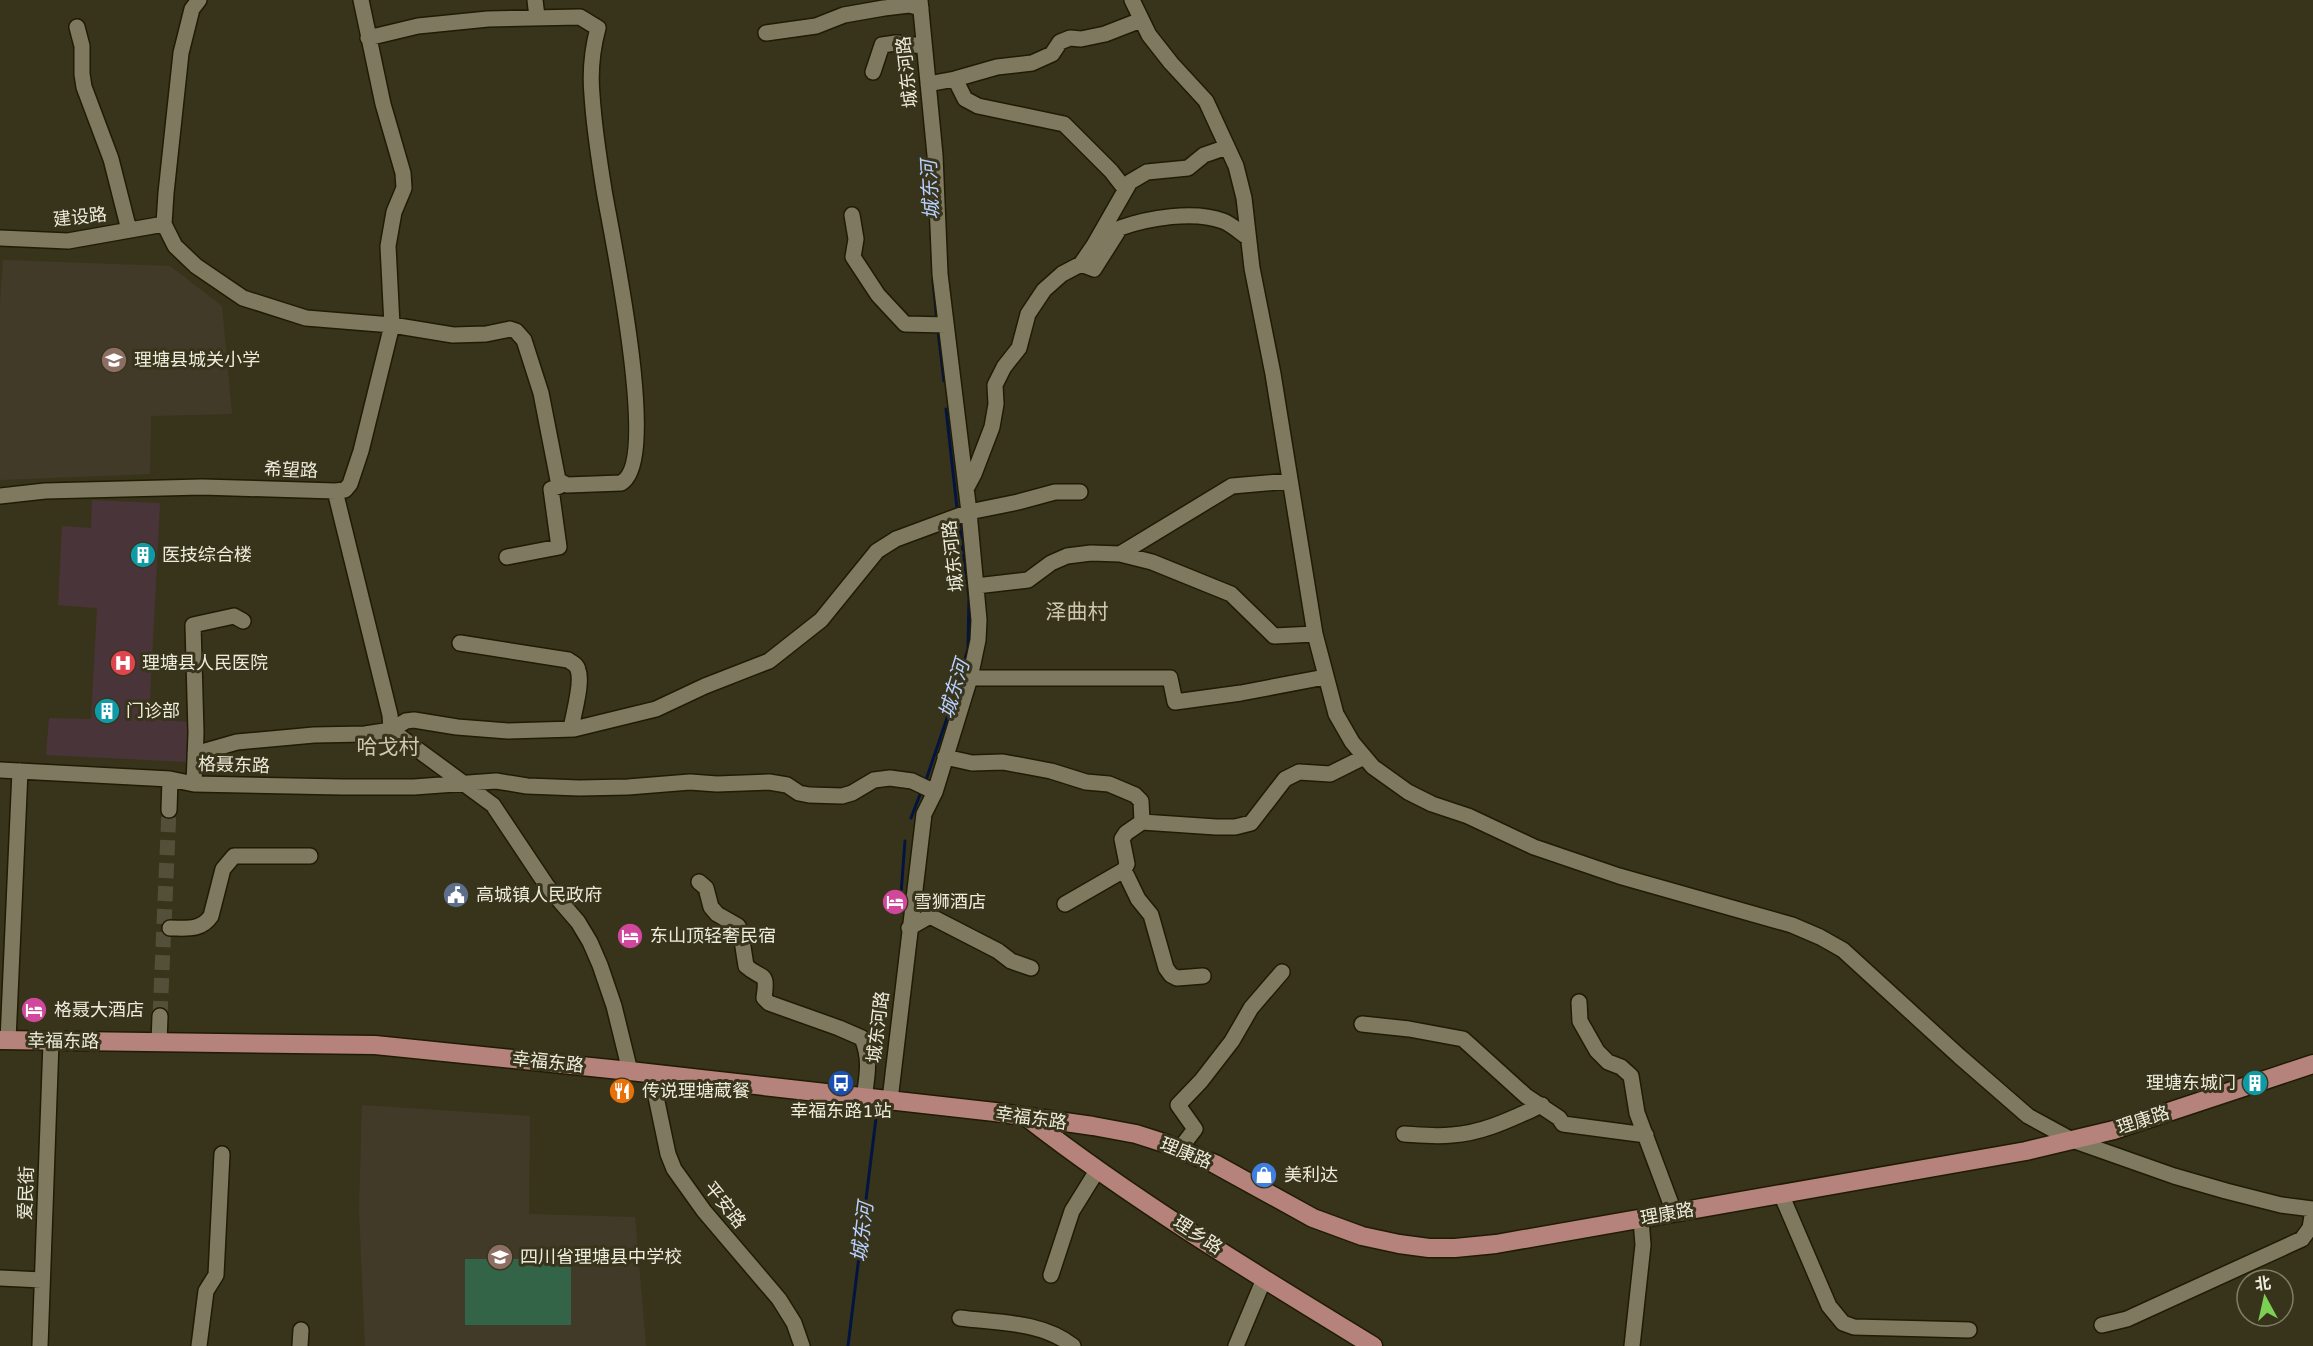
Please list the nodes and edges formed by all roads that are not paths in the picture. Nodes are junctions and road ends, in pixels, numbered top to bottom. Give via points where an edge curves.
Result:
1 (199, 0) edge
2 (361, 0) edge
3 (535, 0) edge
4 (1132, 0) edge
5 (914, 4) edge
6 (537, 17) junction
7 (1141, 20) junction
8 (77, 27) dead end
9 (766, 33) dead end
10 (368, 38) junction
11 (918, 45) junction
12 (873, 72) dead end
13 (955, 79) junction
14 (928, 84) junction
15 (1227, 147) junction
16 (1125, 189) junction
17 (852, 215) dead end
18 (164, 224) junction
19 (129, 230) junction
20 (1247, 237) junction
21 (0, 238) edge
22 (1081, 264) junction
23 (392, 324) junction
24 (939, 325) junction
25 (1290, 482) junction
26 (561, 483) junction
27 (966, 489) junction
28 (335, 491) junction
29 (1080, 492) dead end
30 (0, 496) edge
31 (961, 514) junction
32 (1120, 554) junction
33 (507, 557) dead end
34 (976, 586) junction
35 (243, 621) dead end
36 (1315, 634) junction
37 (459, 643) dead end
38 (1325, 677) junction
39 (970, 678) junction
40 (571, 729) junction
41 (392, 730) junction
42 (195, 754) junction
43 (945, 757) junction
44 (1364, 757) junction
45 (0, 770) edge
46 (20, 771) junction
47 (170, 779) junction
48 (194, 784) junction
49 (467, 784) junction
50 (928, 788) junction
51 (169, 810) tunnel mouth
52 (1142, 822) junction
53 (310, 856) dead end
54 (1124, 870) junction
55 (699, 882) dead end
56 (1065, 904) dead end
57 (170, 928) dead end
58 (909, 928) junction
59 (1031, 968) dead end
60 (1282, 972) dead end
61 (1203, 976) dead end
62 (1579, 1002) dead end
63 (160, 1016) tunnel mouth
64 (1362, 1024) dead end
65 (4, 1040) edge
66 (51, 1042) junction
67 (159, 1043) junction
68 (2313, 1064) edge
69 (630, 1071) junction
70 (651, 1073) junction
71 (864, 1098) junction
72 (890, 1100) junction
73 (1542, 1105) junction
74 (1027, 1118) junction
75 (1093, 1126) junction
76 (1404, 1134) dead end
77 (1646, 1134) junction
78 (2072, 1140) junction
79 (1179, 1150) junction
80 (222, 1154) dead end
81 (1079, 1158) junction
82 (1098, 1169) junction
83 (1780, 1194) junction
84 (2313, 1209) edge
85 (1674, 1212) junction
86 (1641, 1218) junction
87 (1051, 1275) dead end
88 (0, 1278) edge
89 (1264, 1279) junction
90 (42, 1280) junction
91 (960, 1318) dead end
92 (2102, 1325) dead end
93 (1969, 1330) dead end
94 (40, 1346) edge
95 (199, 1346) edge
96 (802, 1346) edge
97 (1073, 1346) edge
98 (1236, 1346) edge
99 (1373, 1346) edge
100 (1632, 1346) edge

1 - 18 street via 192,9 181,53
2 - 10 street
3 - 6 street
4 - 7 street
5 - 9 street
5 - 11 street, 城东河路
6 - 10 street via 442,22
6 - 26 street via 580,17 598,28 592,56 595,129 630,336 635,394 636,451 625,481
7 - 13 street via 1105,34 1070,38 1060,42 1052,54 1032,63 997,67
7 - 15 street via 1161,51 1206,101
8 - 19 street via 84,87 111,159
10 - 23 street via 404,180 388,246
11 - 12 street via 882,45
11 - 14 street, 城东河路
13 - 14 street
13 - 16 street via 965,99 978,106 1064,124
14 - 24 street, 城东河路 via 935,155
15 - 16 street via 1204,155 1188,168 1147,172
15 - 20 street via 1244,198
16 - 22 street
17 - 24 street via 856,239 852,257 878,295 905,324
18 - 19 street, 建设路
18 - 23 street via 175,246 196,266 243,298 306,318
19 - 21 street, 建设路 via 68,241
20 - 22 street via 1223,221 1166,217 1120,228 1094,269
20 - 25 street
22 - 27 street via 1044,290 1028,314 1019,348 995,386 992,427
23 - 26 street via 453,335 510,329 521,334 541,393
23 - 28 street via 350,484 345,490
24 - 27 street, 城东河路
25 - 32 street via 1232,486
25 - 36 street
26 - 33 street via 551,489 559,547
27 - 31 street, 城东河路
28 - 30 street, 希望路 via 202,486
28 - 41 street, 希望路
29 - 31 street via 1055,492
31 - 34 street, 城东河路
31 - 40 street via 896,539 877,551 820,620 769,661 656,709
32 - 34 street via 1067,556 1029,580
32 - 36 street via 1152,562 1231,594 1274,636
34 - 39 street, 城东河路 via 978,640
35 - 42 street via 234,615 193,625
36 - 38 street
37 - 40 street via 574,664 580,677
38 - 39 street via 1175,702 1170,678
38 - 44 street via 1336,714
39 - 43 street, 城东河路
40 - 41 street via 508,731 414,720
41 - 42 street via 237,742
41 - 49 street
42 - 48 street
43 - 50 street, 城东河路
43 - 52 street via 972,763 1003,762 1109,784 1141,801
44 - 52 street via 1330,774 1299,772 1285,779 1251,823 1216,827
44 - 78 street via 1408,792 1534,847 1820,936 1843,950 2028,1116
45 - 46 street, 格聂东路
46 - 47 street, 格聂东路
46 - 65 street
47 - 48 street, 格聂东路
47 - 51 street
48 - 49 street, 格聂东路 via 332,787
49 - 50 street, 格聂东路 via 505,781 528,786 619,788 690,782 769,782 809,795 842,796 881,778 898,778
49 - 69 street via 493,805 590,942 614,1006
50 - 58 street, 城东河路
52 - 54 street via 1122,839 1127,864
53 - 57 street via 234,856 223,868 208,921 200,927
54 - 56 street
54 - 61 street via 1151,915 1168,972 1177,978
55 - 71 street via 706,888 717,914 738,926 746,966 762,974 766,982 764,998 769,1003 862,1038 868,1069
58 - 59 street via 930,916
58 - 72 street, 城东河路
60 - 79 street via 1251,1008 1207,1073 1178,1105 1195,1129
62 - 77 street via 1580,1021 1597,1051 1631,1076 1637,1113
63 - 67 street
64 - 73 street via 1463,1039 1526,1096
65 - 66 main road, 幸福东路
66 - 67 main road, 幸福东路
66 - 90 street, 爱民街
67 - 69 main road, 幸福东路 via 375,1045
68 - 78 main road, 理康路 via 2114,1130
69 - 70 main road, 幸福东路
70 - 71 main road, 幸福东路
70 - 96 street, 平安路 via 674,1169 779,1299
71 - 72 main road, 幸福东路
72 - 74 main road, 幸福东路
73 - 76 street via 1490,1128 1451,1136
73 - 77 street via 1563,1124
74 - 75 main road, 幸福东路
74 - 81 main road, 理乡路
75 - 79 main road, 理康路 via 1136,1134
75 - 81 main road via 1081,1139
77 - 85 street
78 - 83 main road, 理康路
78 - 84 street via 2226,1191
79 - 86 main road, 理康路 via 1221,1167 1313,1218 1362,1236 1413,1246 1478,1246
80 - 95 street via 216,1275 206,1291
81 - 82 main road, 理乡路
82 - 87 street via 1072,1211
82 - 89 main road, 理乡路
83 - 85 main road, 理康路
83 - 93 street via 1830,1306 1843,1323 1854,1327
84 - 92 street via 2310,1228 2302,1239 2127,1319
85 - 86 main road, 理康路
86 - 100 street
88 - 90 street
89 - 98 street
89 - 99 main road, 理乡路
90 - 94 street, 爱民街
91 - 97 street via 1032,1326

